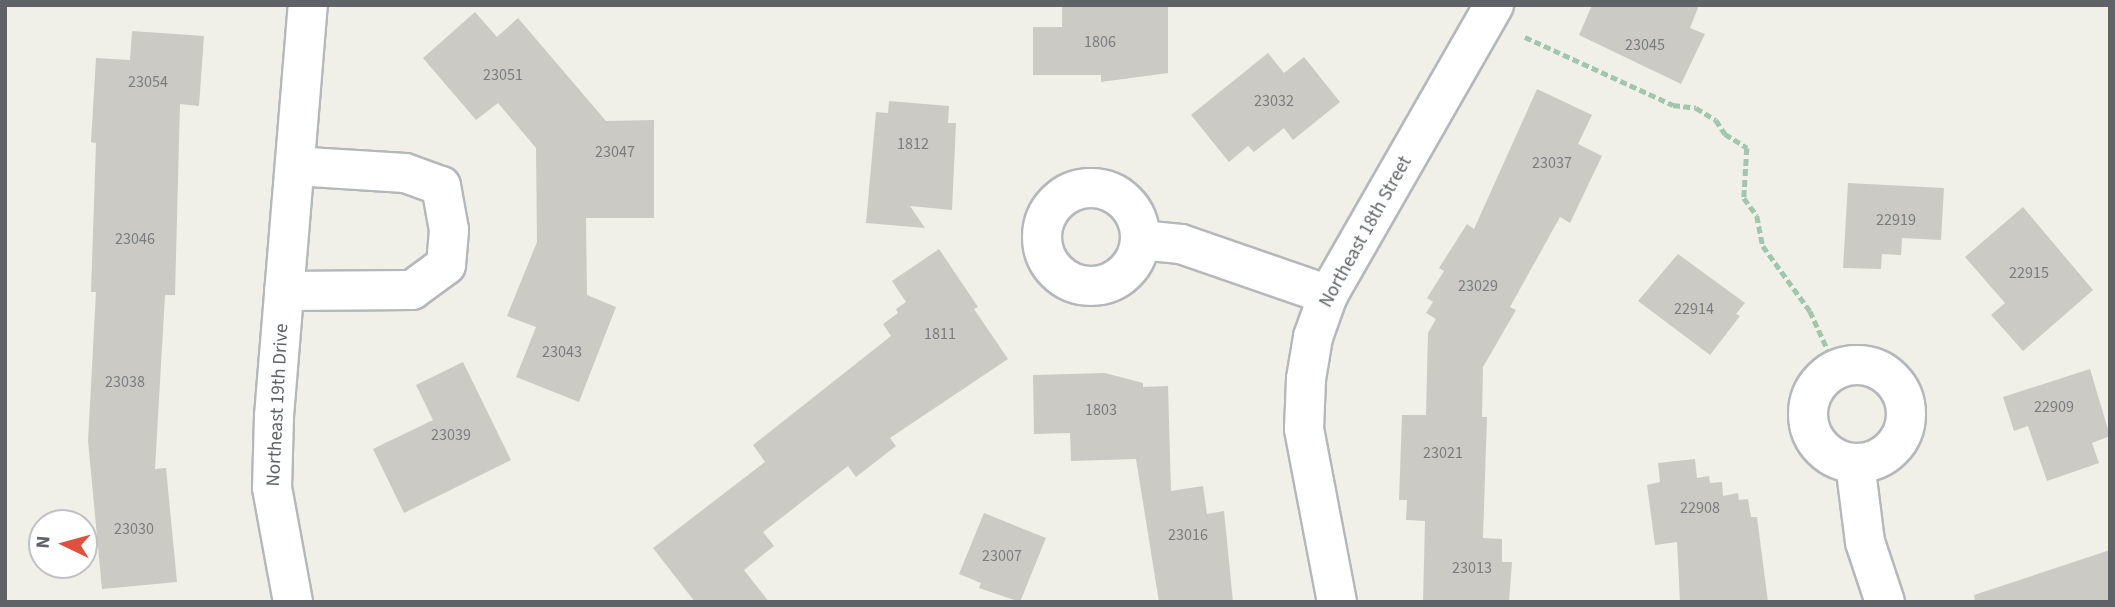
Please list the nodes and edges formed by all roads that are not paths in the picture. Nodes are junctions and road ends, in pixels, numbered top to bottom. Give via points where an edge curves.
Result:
1 (308, 5) edge
2 (1489, 13) edge
3 (295, 166) junction
4 (1140, 240) dead end
5 (284, 291) junction
6 (1328, 295) junction
7 (1855, 463) junction
8 (293, 602) edge
9 (1337, 602) edge
10 (1885, 602) edge

1 - 3 street, Northeast 19th Drive
2 - 6 street, Northeast 18th Street
3 - 5 street, Northeast 19th Drive
3 - 5 street via 405,173 441,186 449,230 446,265 412,290
4 - 6 street via 1181,244
5 - 8 street, Northeast 19th Drive via 272,488
6 - 9 street, Northeast 18th Street via 1313,337 1304,429
7 - 7 street via 1888,452 1905,424 1905,407 1894,384 1875,368 1858,365 1837,370 1814,388 1808,421 1824,451
7 - 10 street via 1865,541

